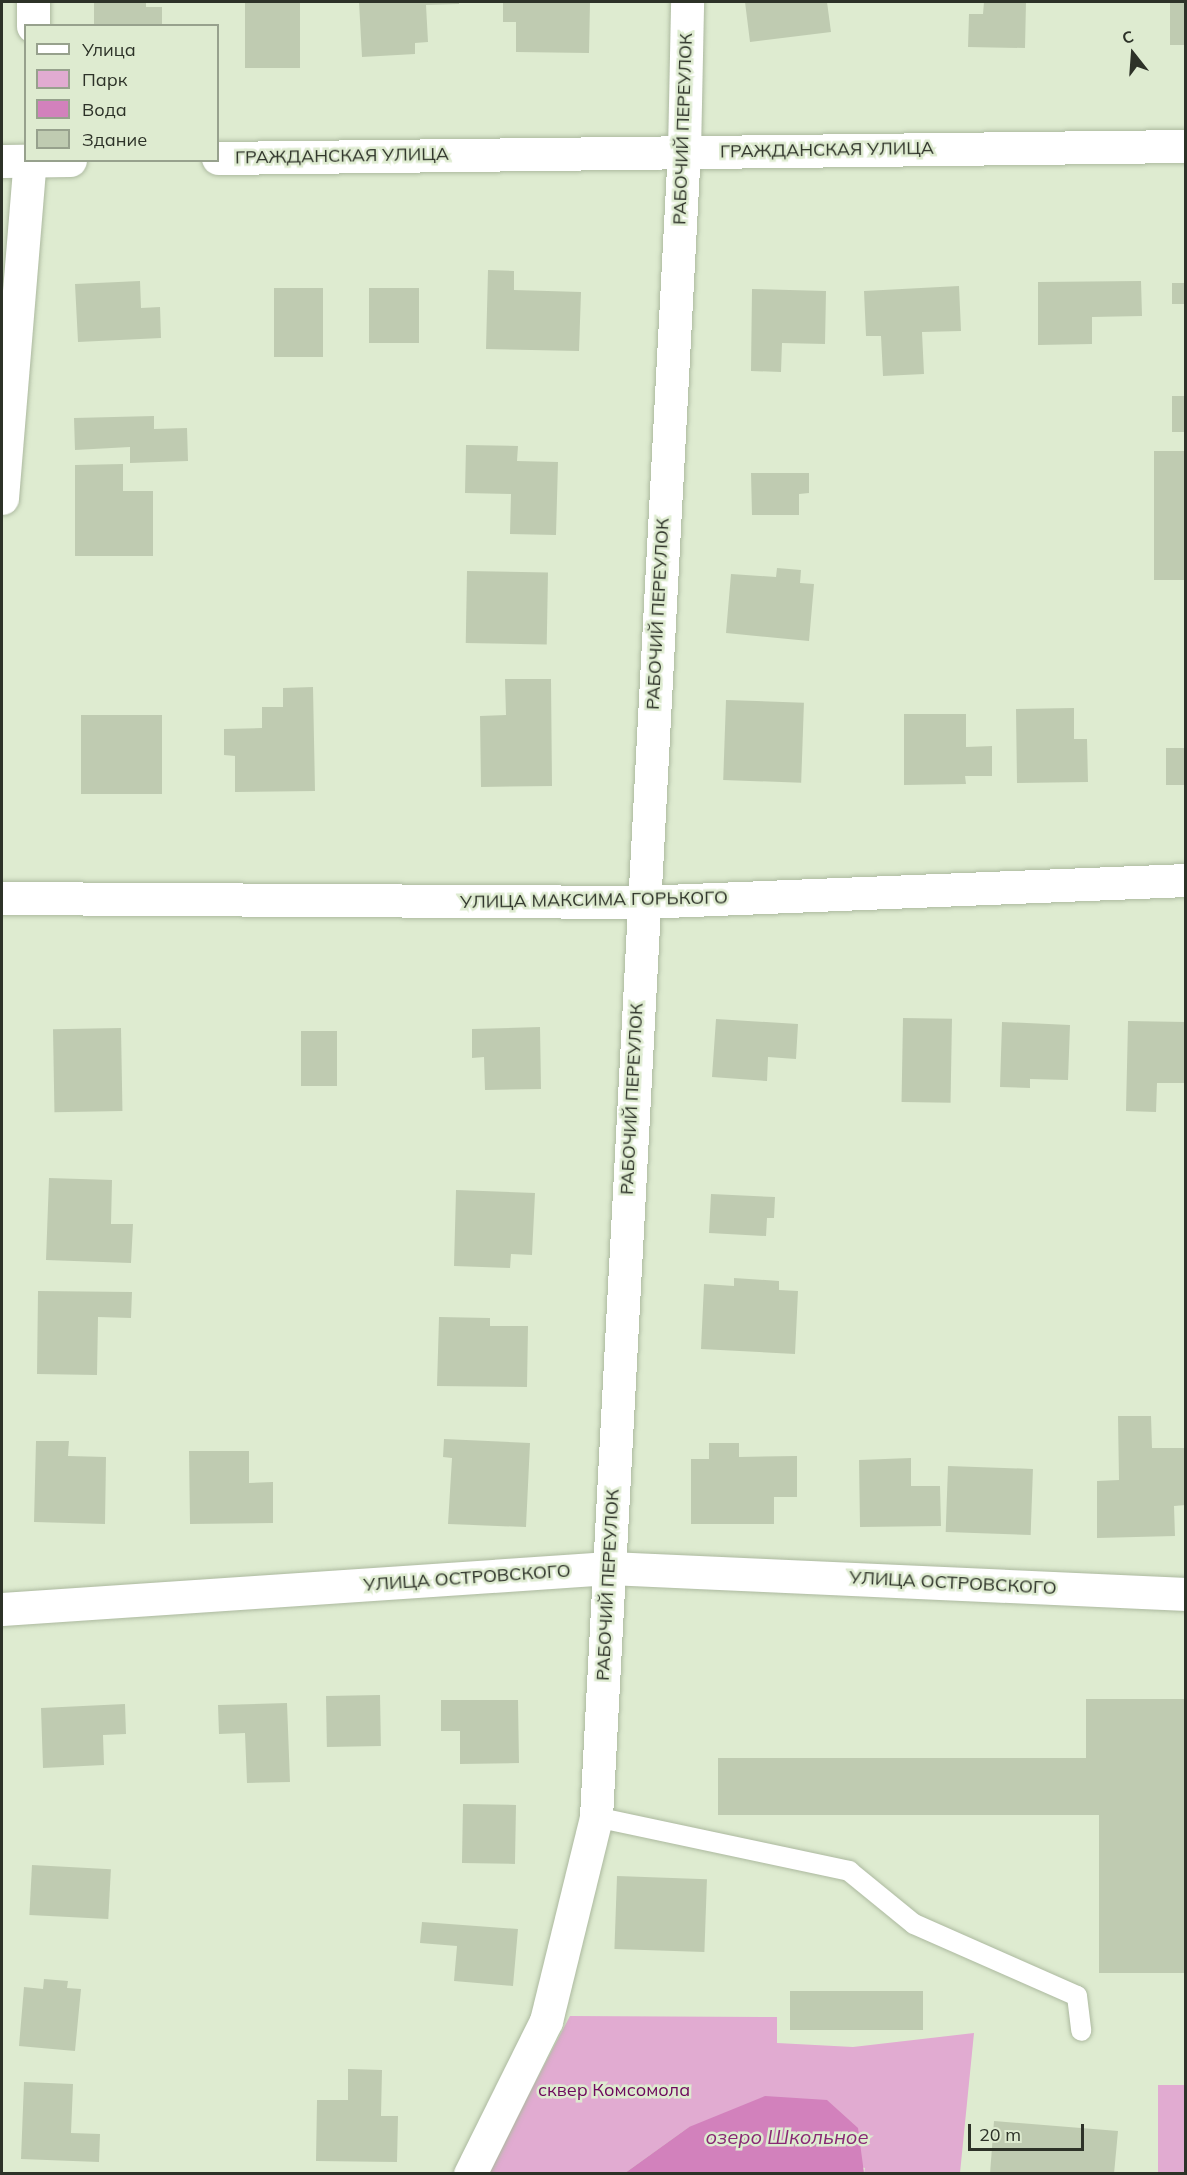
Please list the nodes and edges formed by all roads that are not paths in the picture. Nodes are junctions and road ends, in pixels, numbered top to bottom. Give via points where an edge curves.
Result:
1 (33, 2) edge
2 (687, 2) edge
3 (33, 24) edge
4 (1185, 146) edge
5 (684, 151) junction
6 (219, 158) edge
7 (2, 161) edge
8 (24, 161) edge
9 (30, 162) edge
10 (2, 498) edge
11 (1185, 880) edge
12 (2, 898) edge
13 (641, 902) junction
14 (609, 1568) junction
15 (1185, 1594) edge
16 (2, 1609) edge
17 (596, 1817) junction
18 (1082, 2031) dead end
19 (470, 2174) edge

1 - 3 street
2 - 5 street, РАБОЧИЙ ПЕРЕУЛОК
4 - 5 street, ГРАЖДАНСКАЯ УЛИЦА
5 - 6 street, ГРАЖДАНСКАЯ УЛИЦА
5 - 13 street, РАБОЧИЙ ПЕРЕУЛОК
7 - 8 street
9 - 10 street
11 - 13 street, УЛИЦА МАКСИМА ГОРЬКОГО
12 - 13 street, УЛИЦА МАКСИМА ГОРЬКОГО
13 - 14 street, РАБОЧИЙ ПЕРЕУЛОК
14 - 15 street, УЛИЦА ОСТРОВСКОГО
14 - 16 street, УЛИЦА ОСТРОВСКОГО
14 - 17 street, РАБОЧИЙ ПЕРЕУЛОК
17 - 18 lane via 849,1871 914,1924 1077,1996
17 - 19 street, РАБОЧИЙ ПЕРЕУЛОК via 546,2021

